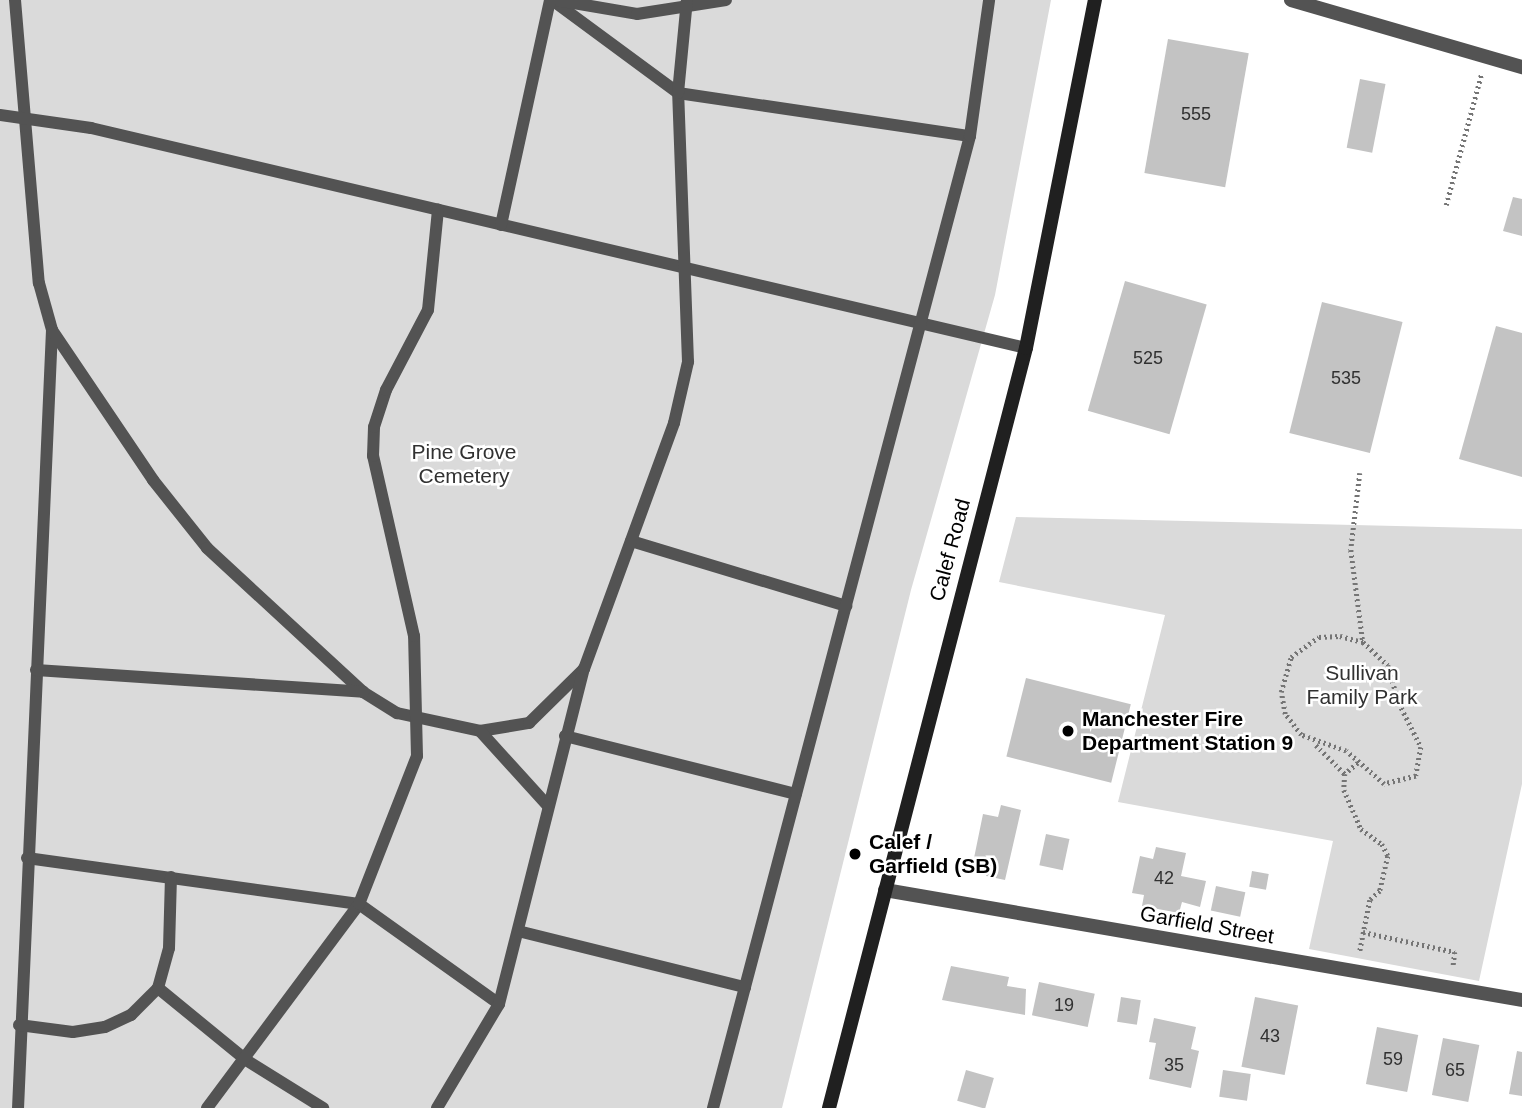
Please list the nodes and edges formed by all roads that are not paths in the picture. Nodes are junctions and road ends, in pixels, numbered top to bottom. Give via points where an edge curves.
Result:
1 (15, 0) edge
2 (553, 0) edge
3 (726, 0) edge
4 (989, 0) edge
5 (1095, 0) edge
6 (1291, 0) edge
7 (687, 4) edge
8 (1522, 67) edge
9 (678, 93) junction
10 (0, 115) edge
11 (22, 119) junction
12 (970, 136) junction
13 (438, 209) junction
14 (501, 225) junction
15 (684, 270) junction
16 (920, 324) junction
17 (52, 330) junction
18 (1027, 348) junction
19 (631, 541) junction
20 (846, 606) junction
21 (584, 669) junction
22 (36, 670) junction
23 (363, 692) junction
24 (420, 716) junction
25 (480, 731) junction
26 (565, 736) junction
27 (796, 794) junction
28 (548, 806) junction
29 (27, 858) junction
30 (171, 877) junction
31 (885, 890) junction
32 (359, 904) junction
33 (518, 931) junction
34 (745, 987) junction
35 (158, 988) junction
36 (1522, 1000) edge
37 (499, 1004) junction
38 (19, 1025) junction
39 (246, 1060) junction
40 (19, 1108) edge
41 (206, 1108) edge
42 (323, 1108) edge
43 (437, 1108) edge
44 (713, 1108) edge
45 (829, 1108) edge

1 - 11 lane
2 - 7 lane via 637,14
2 - 9 lane
2 - 14 lane
3 - 7 lane
4 - 12 lane
5 - 18 main road, Calef Road
6 - 8 street
7 - 9 lane
9 - 12 lane
9 - 15 lane
10 - 11 lane
11 - 13 lane via 91,128
11 - 17 lane via 39,283
12 - 16 lane
13 - 14 lane
13 - 24 lane via 428,310 386,390 373,456 414,636
14 - 15 lane
15 - 16 lane
15 - 19 lane via 688,362 674,423
16 - 18 lane
16 - 20 lane
17 - 22 lane
17 - 23 lane via 153,480 207,548
18 - 31 main road, Calef Road
19 - 20 lane
19 - 21 lane
20 - 27 lane
21 - 25 lane via 529,723
21 - 26 lane
22 - 23 lane
22 - 29 lane
23 - 24 lane via 397,713
24 - 25 lane
24 - 32 lane via 408,785
25 - 28 lane
26 - 27 lane
26 - 28 lane
27 - 34 lane
28 - 33 lane
29 - 30 lane
29 - 38 lane
30 - 32 lane
30 - 35 lane via 169,948
31 - 36 street, Garfield Street
31 - 45 main road, Calef Road
32 - 37 lane
32 - 39 lane
33 - 34 lane
33 - 37 lane
34 - 44 lane
35 - 38 lane via 131,1015 105,1027 73,1032
35 - 39 lane
37 - 43 lane
38 - 40 lane
39 - 41 lane
39 - 42 lane

